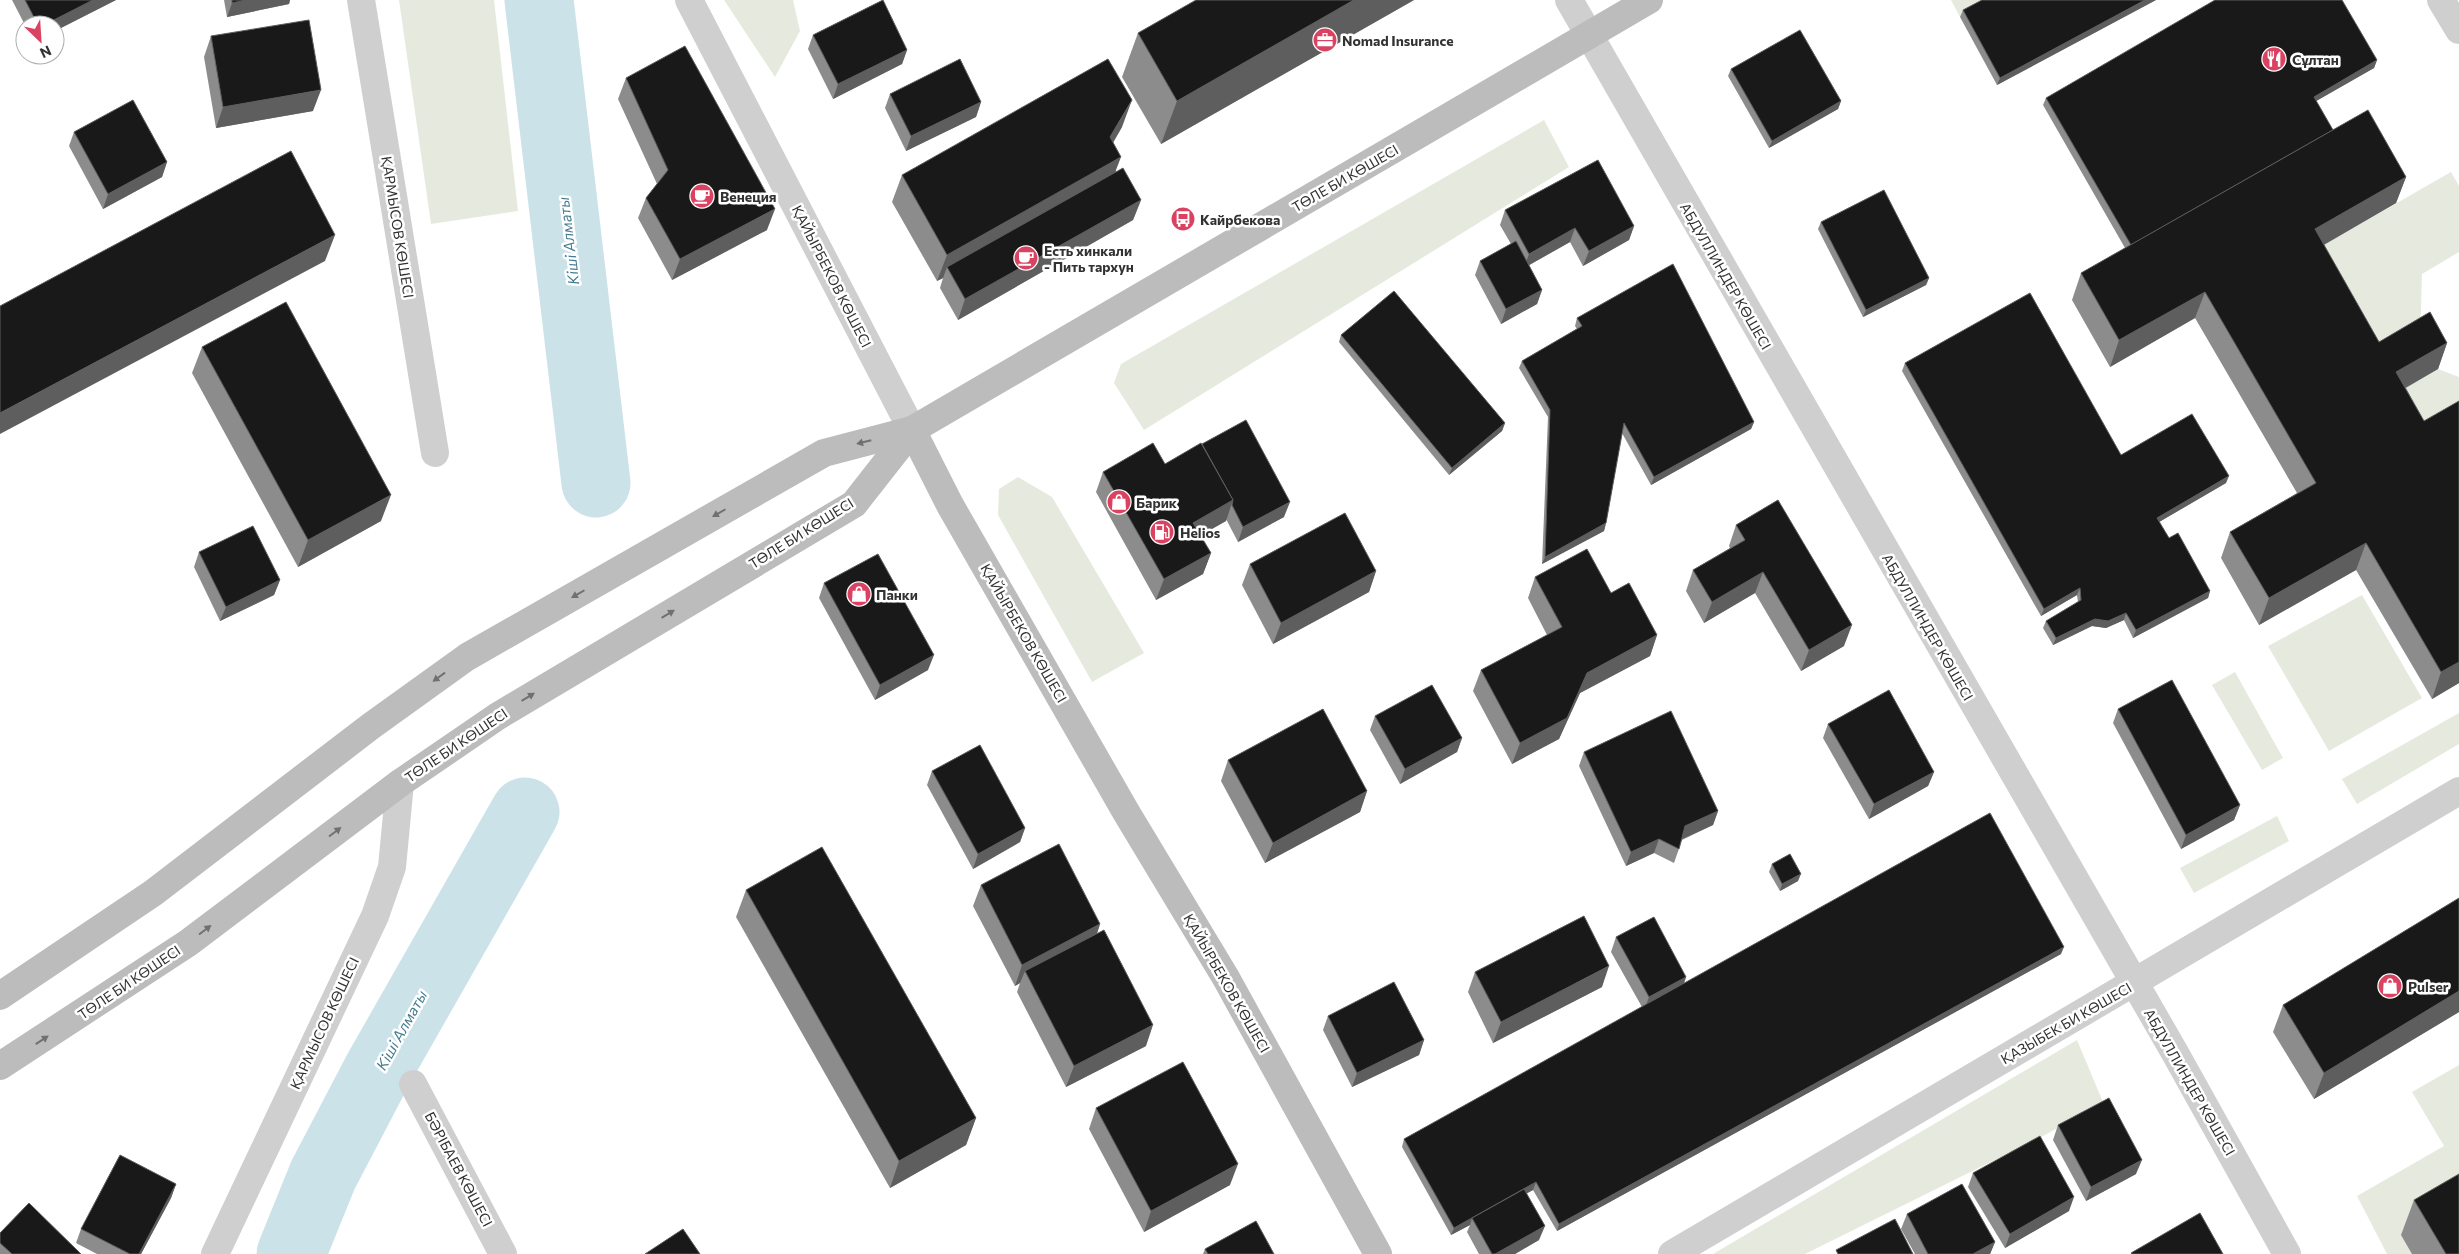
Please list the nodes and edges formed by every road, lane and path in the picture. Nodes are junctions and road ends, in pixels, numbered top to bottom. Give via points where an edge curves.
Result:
1 (361, 0) edge
2 (689, 0) edge
3 (1569, 0) edge
4 (1649, 0) edge
5 (2441, 0) edge
6 (2459, 30) edge
7 (1588, 36) junction
8 (912, 430) junction
9 (435, 453) dead end
10 (400, 783) junction
11 (2459, 792) edge
12 (2133, 983) junction
13 (0, 996) edge
14 (0, 1066) edge
15 (413, 1084) dead end
16 (215, 1254) edge
17 (503, 1254) edge
18 (1378, 1254) edge
19 (1672, 1254) edge
20 (2287, 1254) edge

1 - 9 street, ҚАРМЫСОВ КӨШЕСІ
2 - 8 street, ҚАЙЫРБЕКОВ КӨШЕСІ
3 - 7 street, АБДУЛЛИНДЕР КӨШЕСІ
4 - 7 main road, ТӨЛЕ БИ КӨШЕСІ
5 - 6 street
7 - 8 main road, ТӨЛЕ БИ КӨШЕСІ
7 - 12 street, АБДУЛЛИНДЕР КӨШЕСІ
10 -> 8 main road, ТӨЛЕ БИ КӨШЕСІ via 498,716 854,504
8 -> 13 main road, ТӨЛЕ БИ КӨШЕСІ via 824,453 467,657 153,892
8 - 18 main road, ҚАЙЫРБЕКОВ КӨШЕСІ via 950,505 1126,812 1226,978
14 -> 10 main road, ТӨЛЕ БИ КӨШЕСІ via 188,943
10 - 16 street, ҚАРМЫСОВ КӨШЕСІ via 392,867 375,916
11 - 12 street, ҚАЗЫБЕК БИ КӨШЕСІ
12 - 19 street, ҚАЗЫБЕК БИ КӨШЕСІ
12 - 20 street, АБДУЛЛИНДЕР КӨШЕСІ
15 - 17 street, БӘРІБАЕВ КӨШЕСІ

